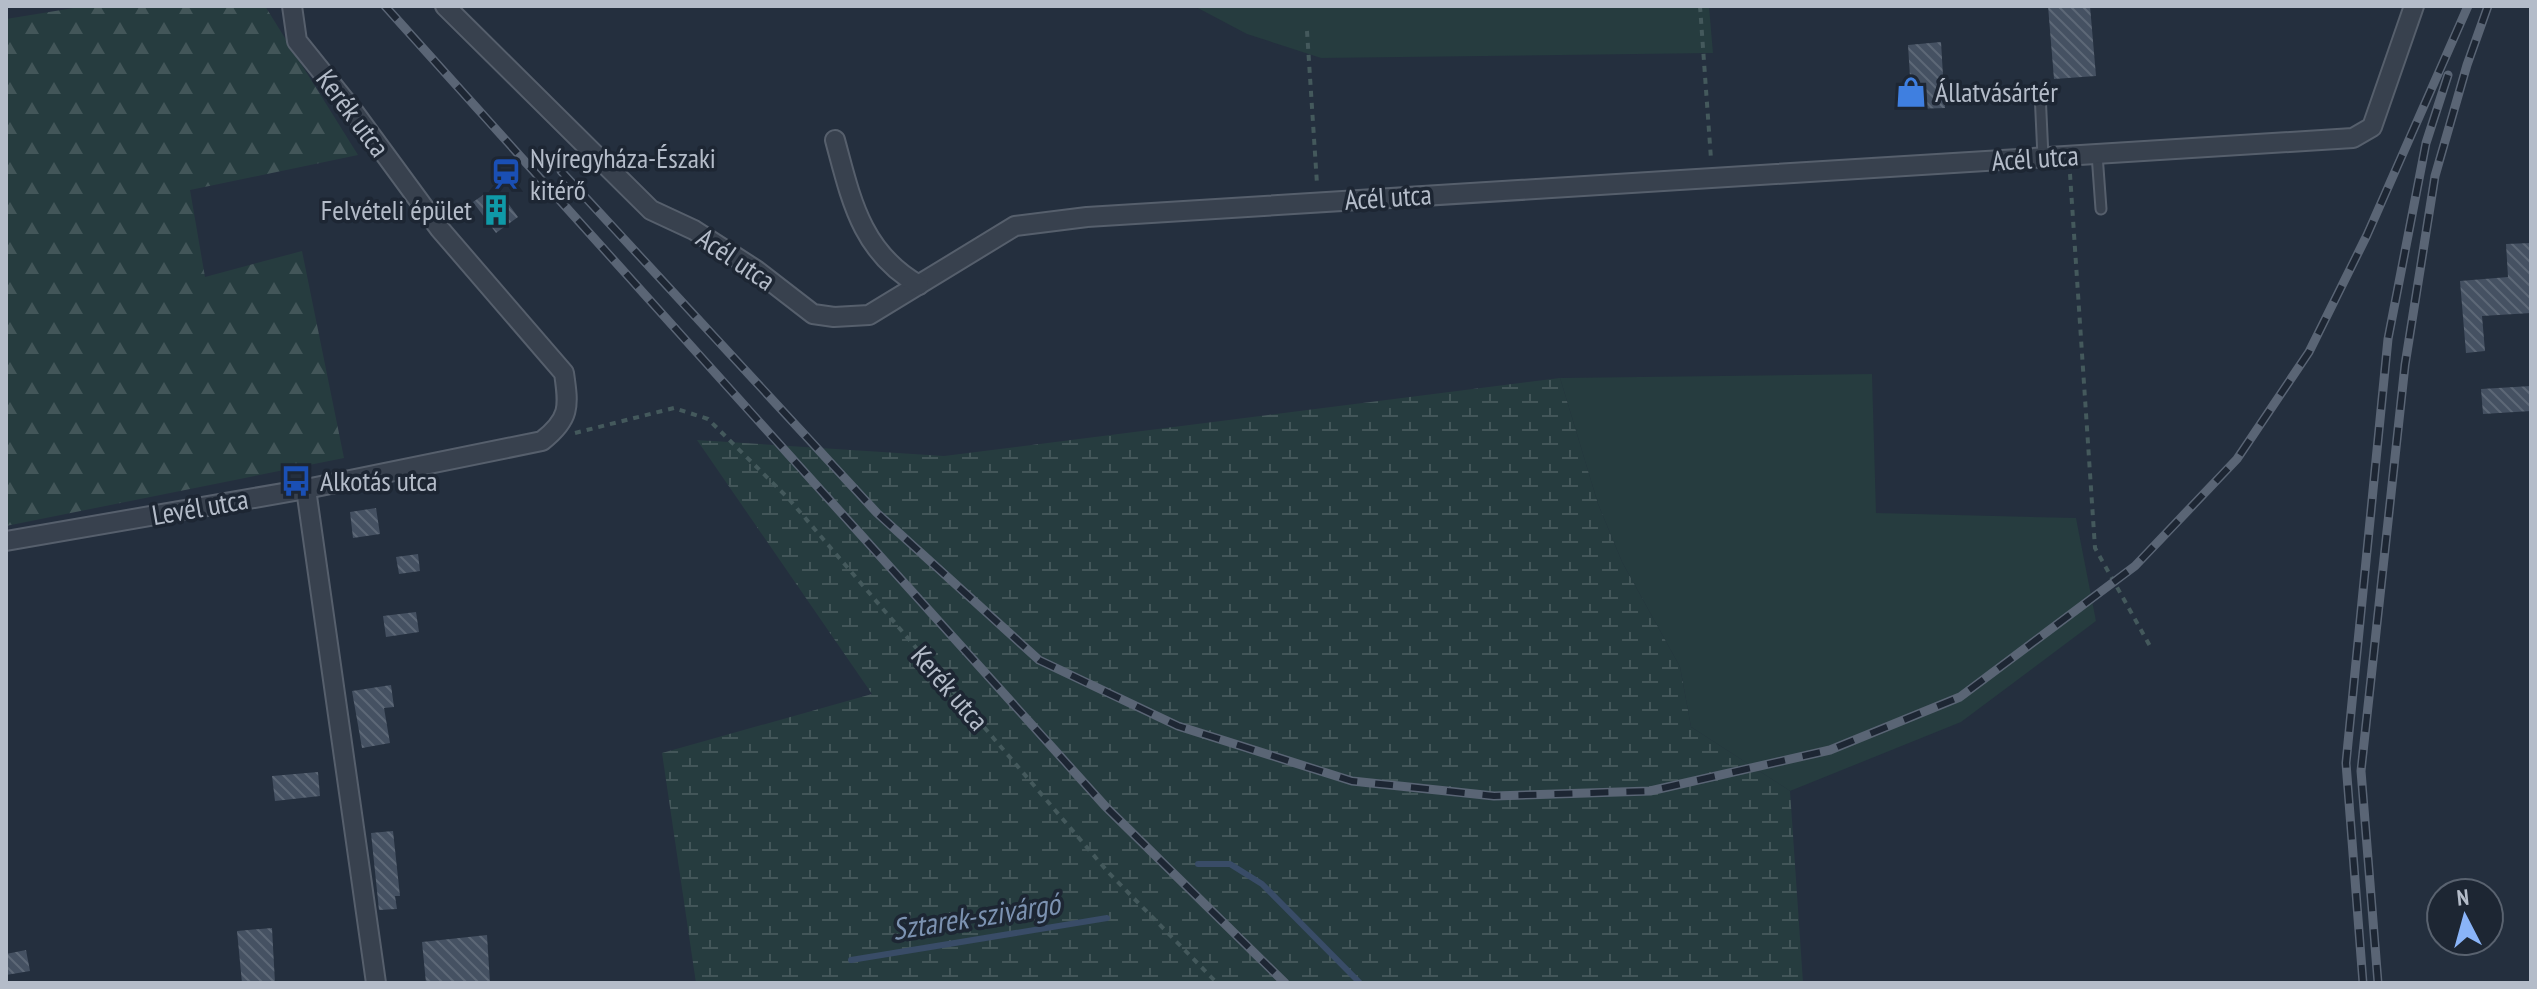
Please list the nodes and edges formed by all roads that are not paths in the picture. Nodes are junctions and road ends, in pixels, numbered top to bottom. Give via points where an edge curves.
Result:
1 (292, 6) edge
2 (445, 6) edge
3 (2414, 6) edge
4 (2040, 92) dead end
5 (835, 140) dead end
6 (2097, 154) junction
7 (2043, 157) junction
8 (2101, 209) dead end
9 (919, 285) junction
10 (542, 441) joint
11 (306, 489) junction
12 (6, 541) edge
13 (376, 983) edge

1 - 10 street, Kerék utca via 297,41 439,228 564,373 568,404 560,427
2 - 9 street, Acél utca via 651,210 694,230 813,314 869,315
3 - 6 street, Acél utca via 2372,127 2353,138
4 - 7 lane
5 - 9 street via 859,226
6 - 7 street, Acél utca
6 - 8 lane
7 - 9 street, Acél utca via 1087,217 1015,226
10 - 11 street, Levél utca
11 - 12 street, Levél utca
11 - 13 street

